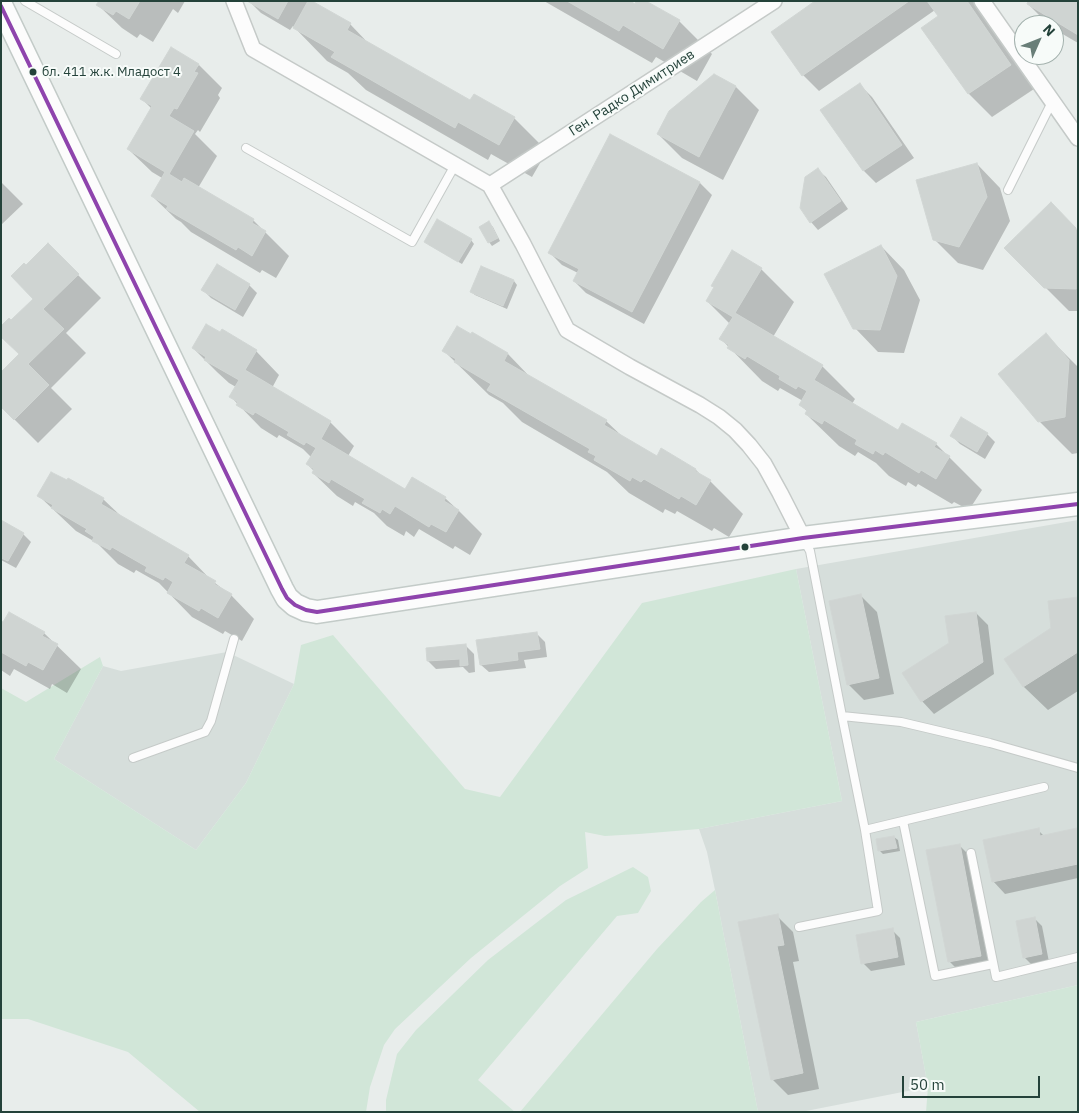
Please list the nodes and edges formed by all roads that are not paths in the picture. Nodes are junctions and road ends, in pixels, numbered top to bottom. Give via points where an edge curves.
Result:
1 (25, 1) edge
2 (234, 1) edge
3 (774, 1) edge
4 (982, 1) edge
5 (35, 4) edge
6 (1, 5) edge
7 (116, 54) dead end
8 (1052, 102) junction
9 (1078, 138) edge
10 (246, 148) dead end
11 (455, 165) junction
12 (490, 185) junction
13 (1008, 190) dead end
14 (1078, 504) edge
15 (803, 538) junction
16 (234, 639) dead end
17 (842, 716) junction
18 (133, 758) dead end
19 (1078, 768) edge
20 (1044, 787) dead end
21 (902, 821) junction
22 (865, 830) junction
23 (971, 853) dead end
24 (799, 927) dead end
25 (1078, 957) edge
26 (993, 964) junction

1 - 5 lane
2 - 11 street via 253,49
3 - 12 street, Ген. Радко Димитриев
4 - 8 street
5 - 7 lane
6 - 15 street via 282,588 295,605 317,612
8 - 9 street
8 - 13 lane
10 - 11 lane via 412,242
11 - 12 street
12 - 15 street via 568,330 700,405 735,430 764,464
14 - 15 street
15 - 17 lane via 810,551
16 - 18 lane via 205,732
17 - 19 lane via 901,722
17 - 22 lane
20 - 21 lane
21 - 22 lane
21 - 26 lane via 935,976
22 - 24 lane via 878,911
23 - 26 lane
25 - 26 lane via 996,977

